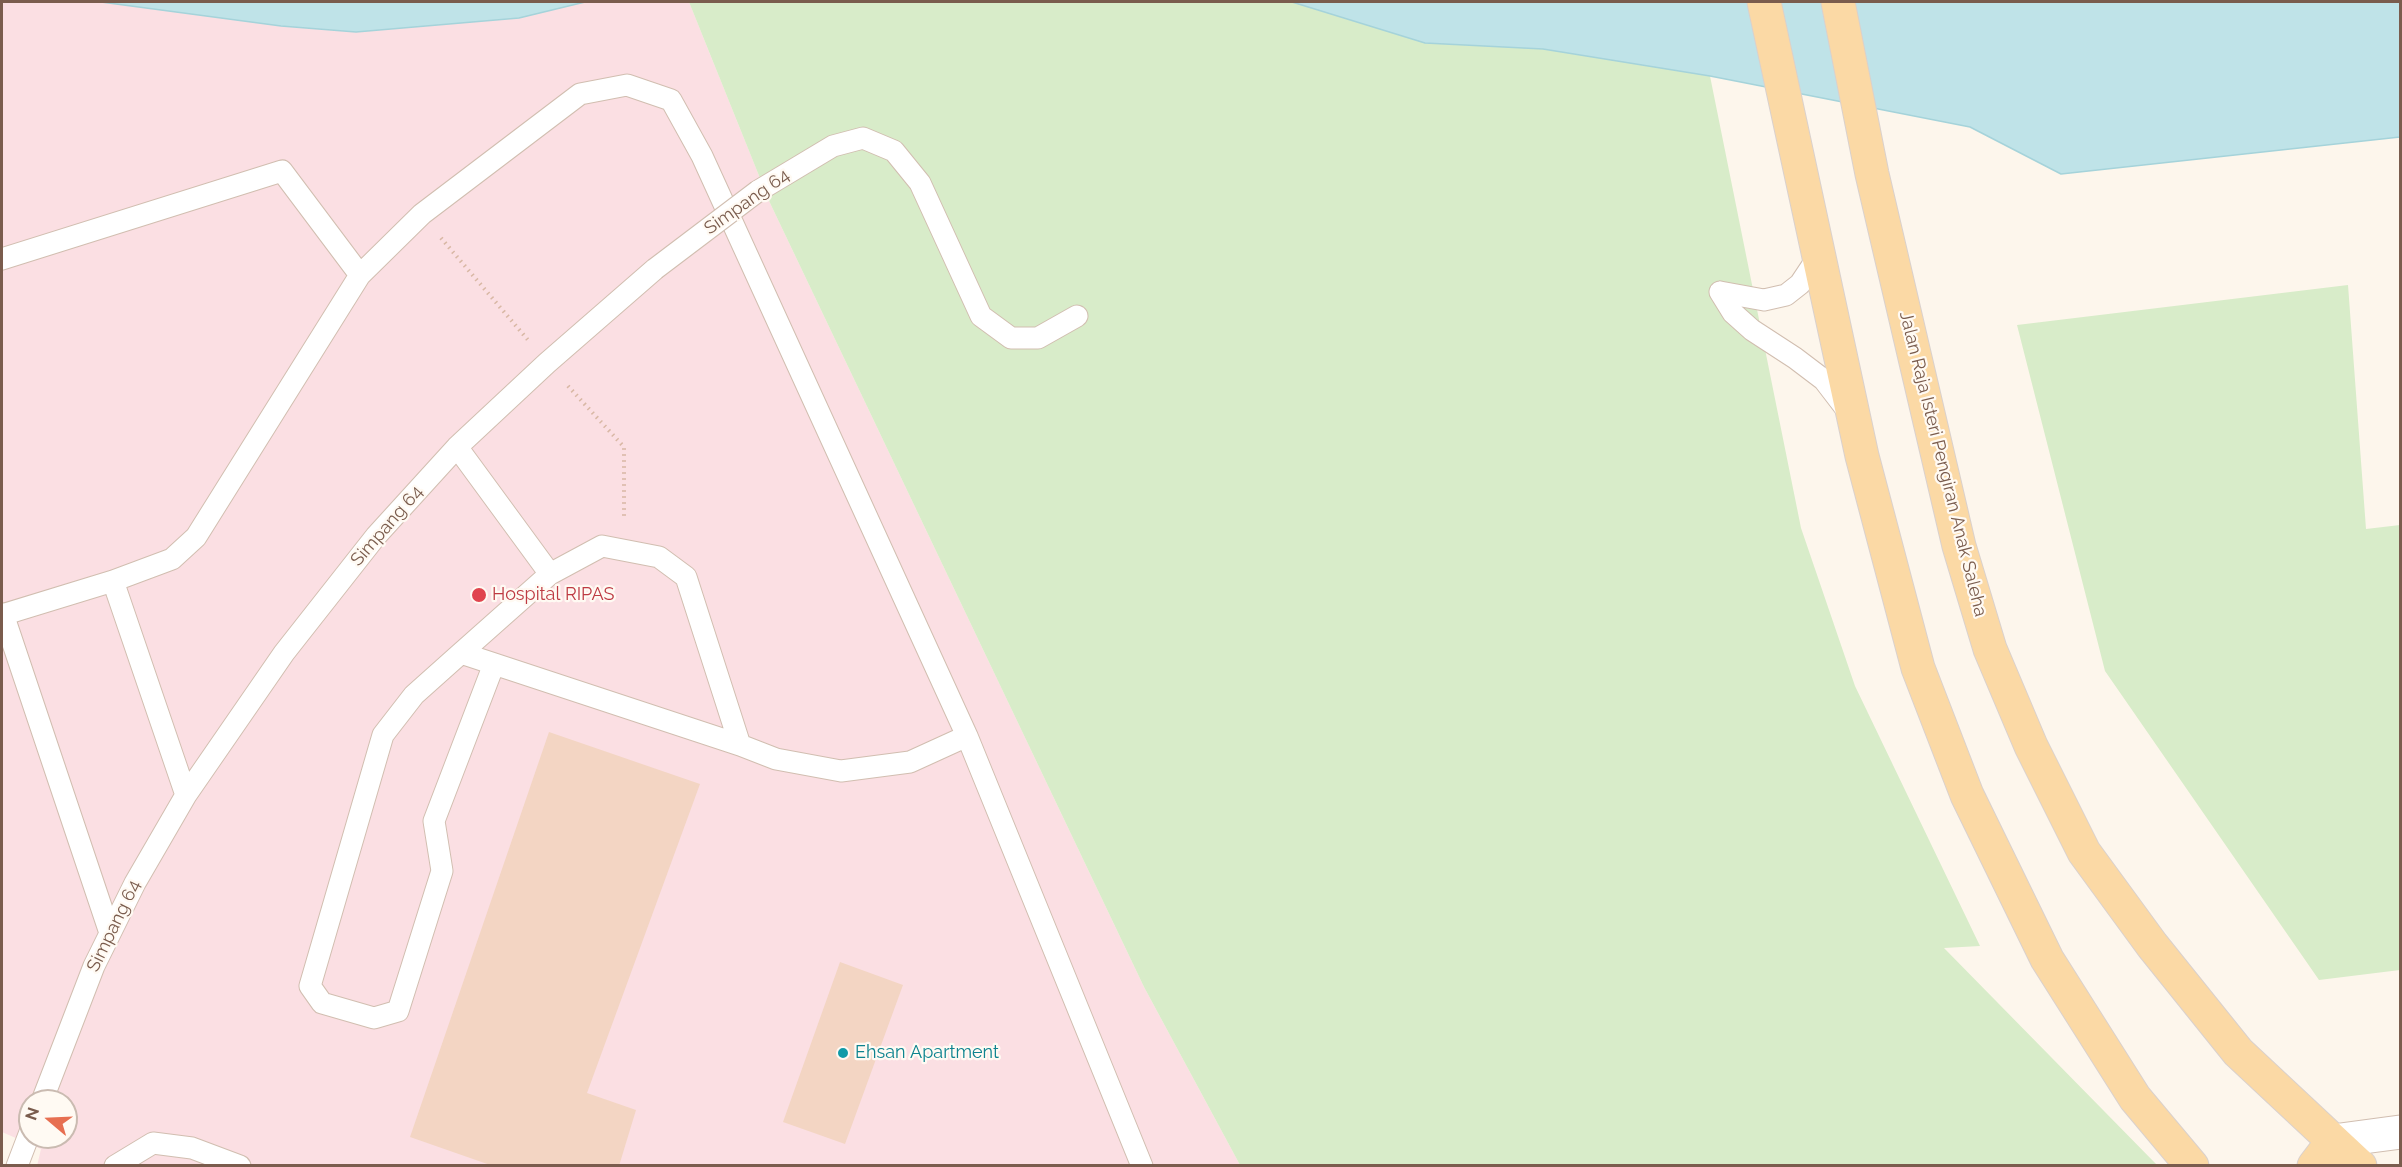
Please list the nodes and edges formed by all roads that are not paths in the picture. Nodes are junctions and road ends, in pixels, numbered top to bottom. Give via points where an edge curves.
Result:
1 (1764, 2) edge
2 (1838, 2) edge
3 (1818, 257) junction
4 (2, 259) edge
5 (360, 275) junction
6 (1077, 316) dead end
7 (1854, 421) junction
8 (457, 447) junction
9 (550, 574) junction
10 (112, 581) junction
11 (2, 615) edge
12 (461, 653) junction
13 (494, 664) junction
14 (967, 736) junction
15 (740, 745) junction
16 (186, 795) junction
17 (110, 933) junction
18 (47, 1089) edge
19 (2400, 1132) edge
20 (24, 1149) edge
21 (2323, 1153) edge
22 (198, 1158) edge
23 (17, 1166) edge
24 (115, 1166) edge
25 (240, 1166) edge
26 (1142, 1166) edge
27 (2192, 1166) edge
28 (2360, 1166) edge

1 - 3 main road
2 - 21 main road, Jalan Raja Isteri Pengiran Anak Saleha via 1872,174 1959,546 1990,648 2031,746 2084,852 2152,945
3 - 7 main road
3 - 7 lane via 1800,284 1786,295 1764,300 1720,292 1733,313 1752,330 1824,380
4 - 5 lane via 282,171
5 - 10 lane via 196,537 172,559
5 - 14 lane via 422,214 580,94 627,85 671,100 702,156
6 - 8 lane, Simpang 64, bridge via 1038,338 1011,338 981,316 920,183 894,151 863,138 833,146 759,191 655,269
7 - 27 main road via 1918,668 1966,795 2047,959 2135,1098
8 - 9 lane
8 - 16 lane, Simpang 64 via 376,536 284,653
9 - 12 lane
9 - 15 lane via 602,546 659,556 686,577
10 - 11 lane
10 - 16 lane
11 - 17 lane
12 - 13 lane
12 - 13 lane via 414,695 383,735 310,986 321,1003 374,1018 398,1011 442,871 434,821
13 - 15 lane
14 - 15 lane via 910,762 841,771 776,759
14 - 26 lane
16 - 17 lane, Simpang 64
17 - 18 lane, Simpang 64
19 - 21 street
20 - 23 lane
21 - 28 main road, Jalan Raja Isteri Pengiran Anak Saleha
22 - 24 lane via 153,1143
22 - 25 lane

